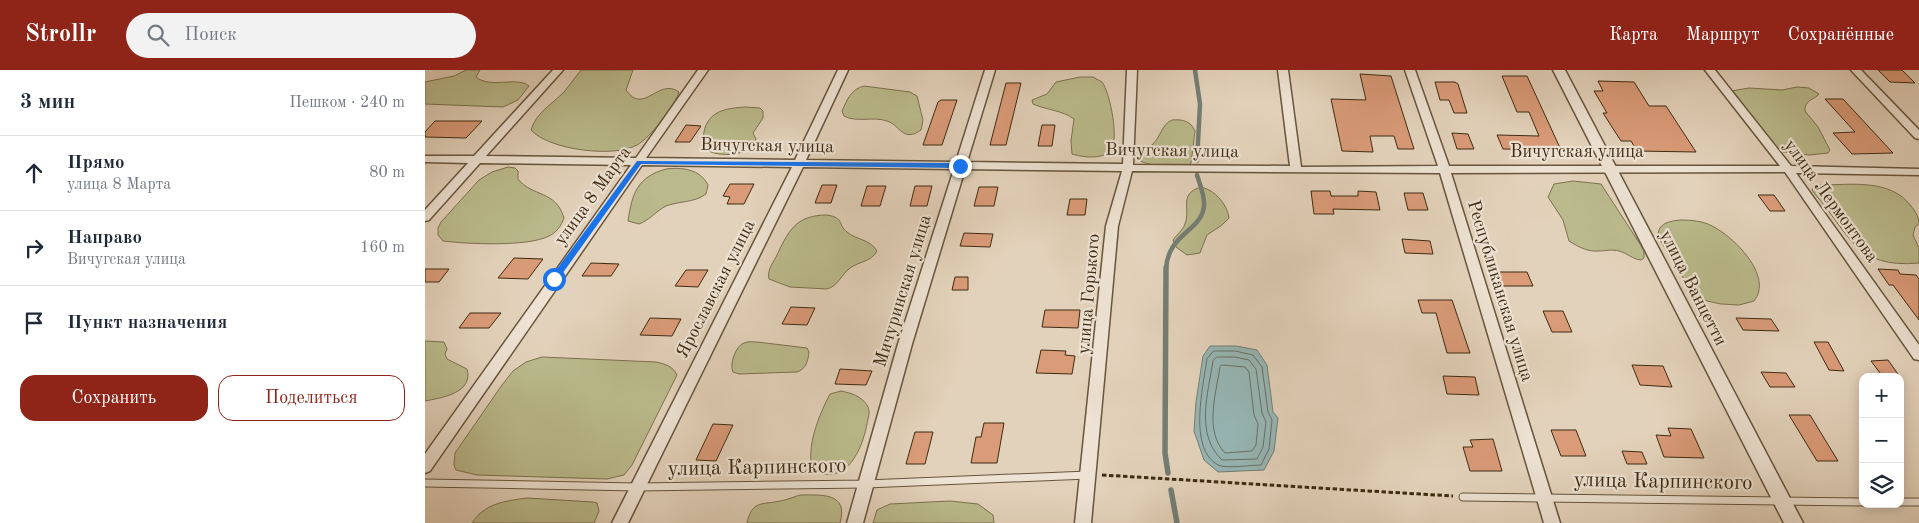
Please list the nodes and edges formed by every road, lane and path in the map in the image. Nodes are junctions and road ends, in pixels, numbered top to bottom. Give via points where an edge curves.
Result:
1 (558, 70) edge
2 (703, 70) edge
3 (843, 70) edge
4 (990, 70) edge
5 (1132, 70) edge
6 (1283, 70) edge
7 (1410, 70) edge
8 (1559, 70) edge
9 (1710, 70) edge
10 (1856, 70) edge
11 (1919, 136) edge
12 (425, 159) edge
13 (477, 159) junction
14 (639, 162) junction
15 (799, 164) junction
16 (960, 166) junction
17 (1128, 168) junction
18 (1788, 169) junction
19 (1296, 170) junction
20 (1611, 170) junction
21 (1445, 171) junction
22 (1919, 172) edge
23 (425, 216) edge
24 (1919, 355) edge
25 (425, 466) edge
26 (1090, 474) junction
27 (425, 483) edge
28 (865, 484) junction
29 (637, 487) junction
30 (1463, 497) joint
31 (1544, 497) junction
32 (1783, 502) junction
33 (1859, 502) edge
34 (1904, 502) edge
35 (1919, 502) edge
36 (619, 523) edge
37 (855, 523) edge
38 (1083, 523) edge
39 (1552, 523) edge
40 (1794, 523) edge

1 - 13 street
2 - 14 street, улица 8 Марта
3 - 15 street, Ярославская улица
4 - 16 street, Мичуринская улица
5 - 17 street, улица Горького
6 - 19 street
7 - 21 street, Республиканская улица
8 - 20 street, улица Ванцетти
9 - 18 street, улица Лермонтова
10 - 11 street
12 - 13 street, Вичугская улица
13 - 14 street, Вичугская улица
13 - 23 street
14 - 15 street, Вичугская улица
14 - 25 street, улица 8 Марта
15 - 16 street, Вичугская улица
15 - 29 street, Ярославская улица
16 - 17 street, Вичугская улица
16 - 28 street, Мичуринская улица
17 - 19 street, Вичугская улица
17 - 26 street, улица Горького via 1112,226
18 - 20 street, Вичугская улица
18 - 22 street, Вичугская улица
18 - 24 street, улица Лермонтова
19 - 21 street, Вичугская улица
20 - 21 street, Вичугская улица
20 - 32 street, улица Ванцетти
21 - 31 street, Республиканская улица
26 - 28 lane, улица Карпинского
26 - 30 path
26 - 38 street, улица Горького
27 - 29 lane, улица Карпинского
28 - 29 lane, улица Карпинского
28 - 37 street, Мичуринская улица
29 - 36 street, Ярославская улица
30 - 31 lane, улица Карпинского
31 - 32 lane, улица Карпинского
31 - 39 street, Республиканская улица
32 - 33 lane, улица Карпинского
32 - 40 street, улица Ванцетти
34 - 35 lane

